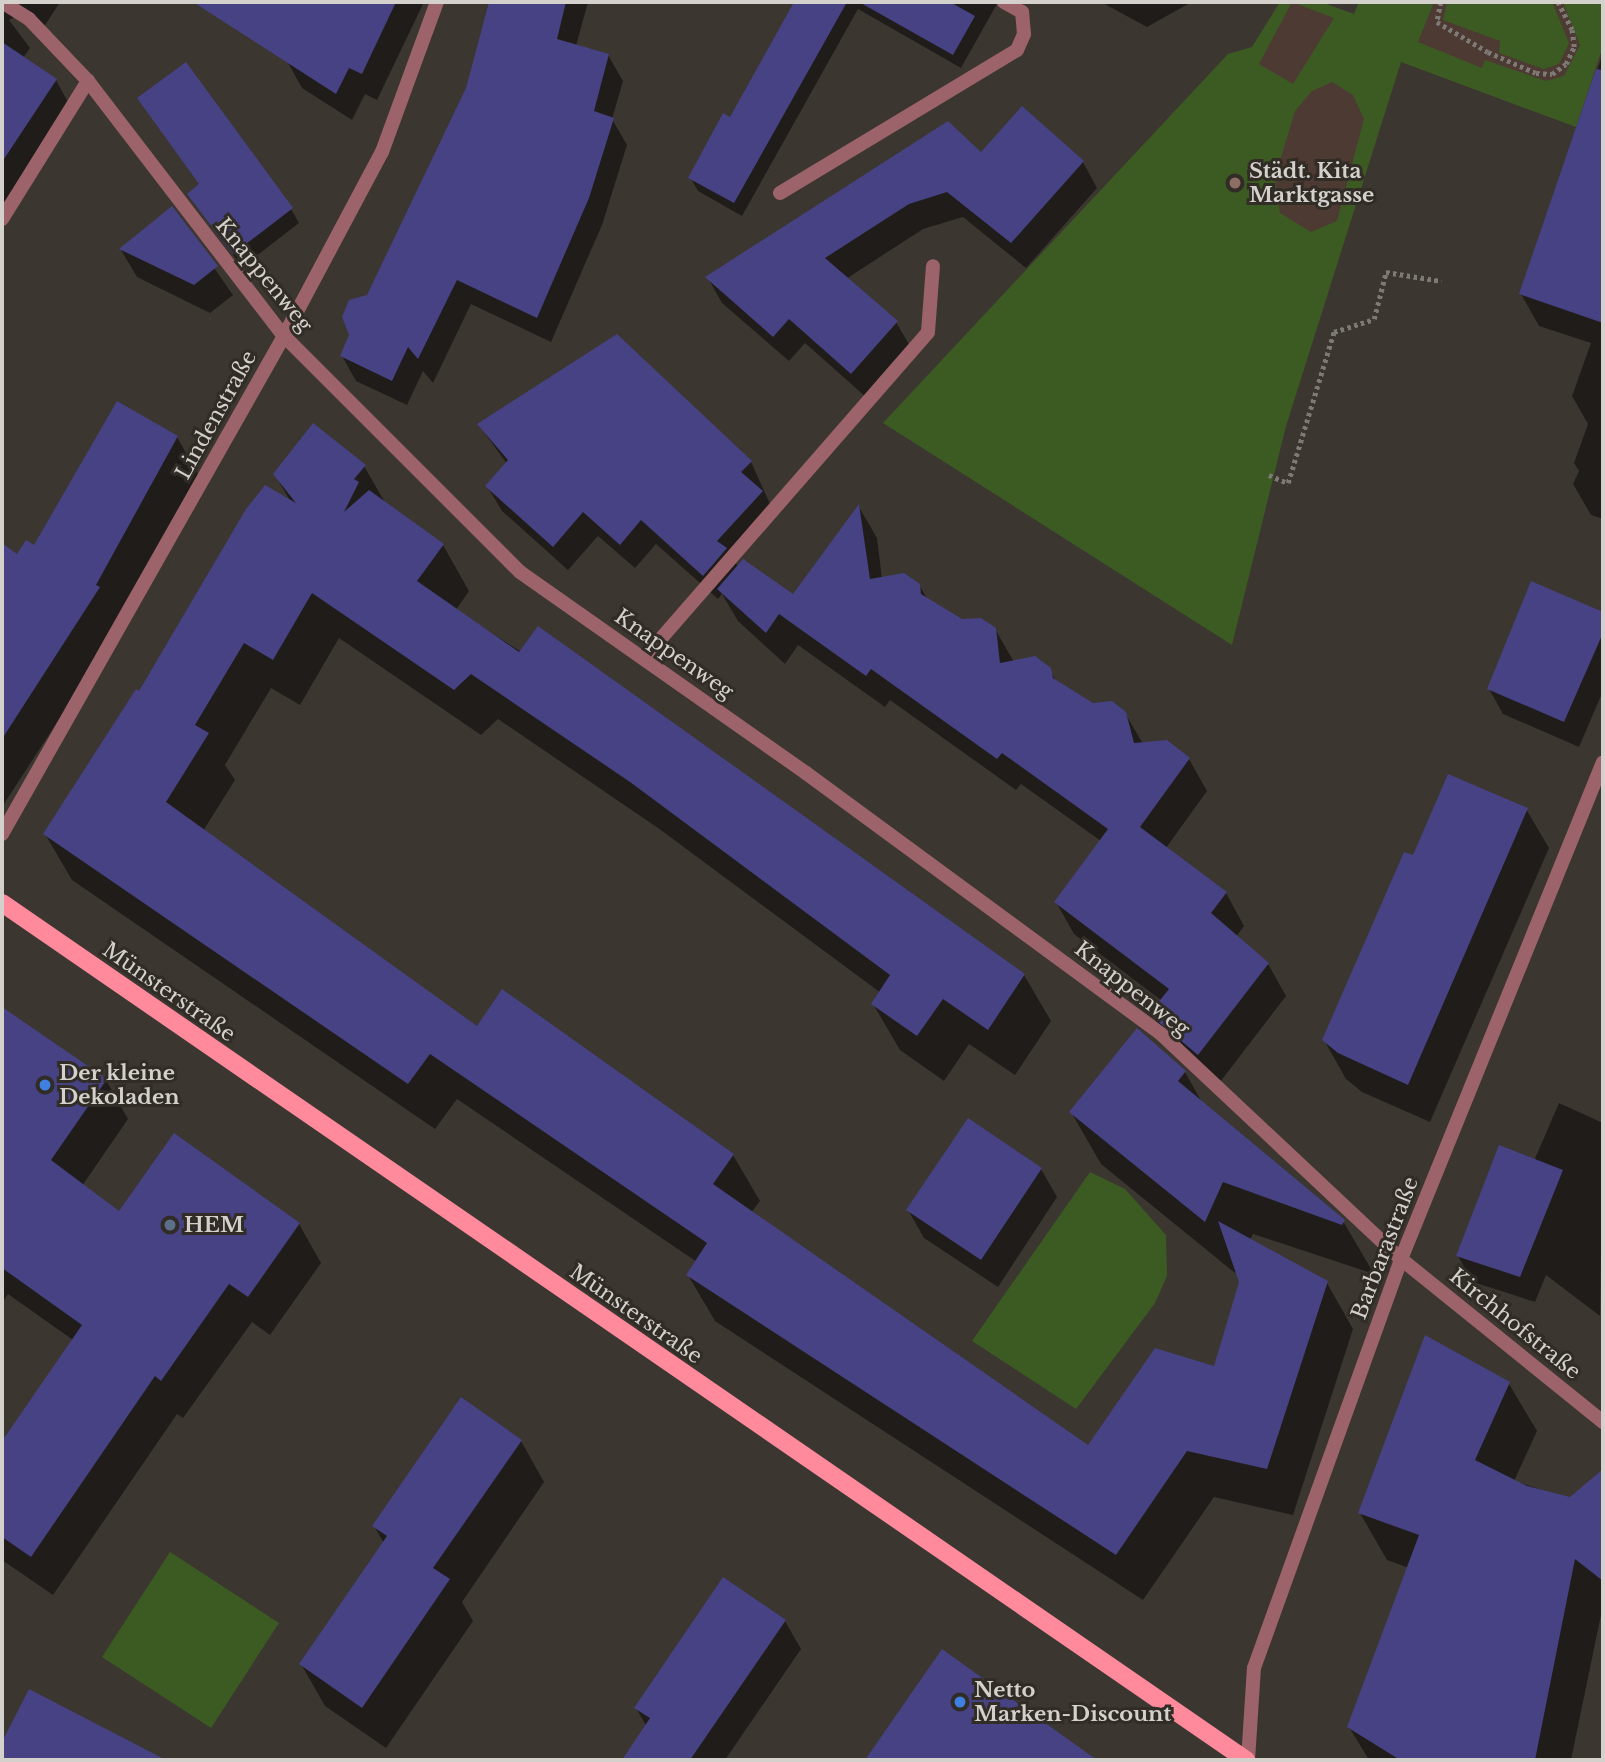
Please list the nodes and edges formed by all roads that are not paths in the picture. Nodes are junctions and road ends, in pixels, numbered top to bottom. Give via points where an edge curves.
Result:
1 (2, 2) edge
2 (437, 2) edge
3 (1004, 2) edge
4 (88, 81) junction
5 (780, 193) dead end
6 (2, 219) edge
7 (933, 266) dead end
8 (284, 336) junction
9 (644, 658) junction
10 (1603, 762) edge
11 (2, 834) edge
12 (2, 903) edge
13 (1401, 1259) junction
14 (1603, 1422) edge
15 (1247, 1760) edge

1 - 4 street, Knappenweg via 29,19
2 - 8 street, Lindenstraße via 383,152
3 - 5 street via 1022,12 1024,34 1017,50
4 - 6 street
4 - 8 street, Knappenweg
7 - 9 street via 928,332
8 - 9 street, Knappenweg via 520,572
8 - 11 street, Lindenstraße
9 - 13 street, Knappenweg via 1161,1034
10 - 13 street, Barbarastraße
12 - 15 main road, Münsterstraße
13 - 14 street, Kirchhofstraße
13 - 15 street, Barbarastraße via 1254,1668

